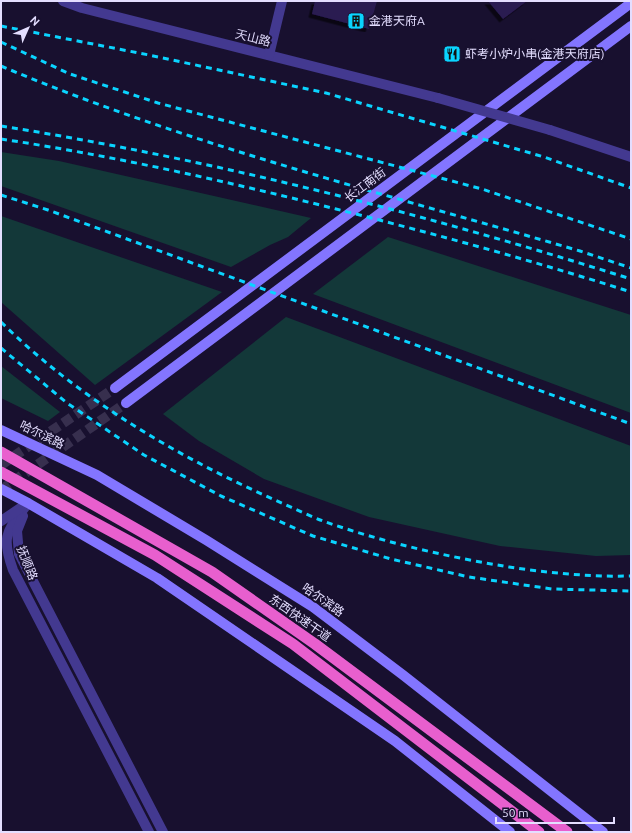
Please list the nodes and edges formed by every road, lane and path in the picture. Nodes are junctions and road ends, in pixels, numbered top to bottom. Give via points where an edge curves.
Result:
1 (63, 1) edge
2 (282, 1) edge
3 (631, 3) edge
4 (631, 26) edge
5 (269, 55) junction
6 (631, 157) edge
7 (115, 388) tunnel mouth
8 (126, 403) tunnel mouth
9 (1, 430) edge
10 (1, 452) edge
11 (1, 472) edge
12 (1, 489) edge
13 (28, 503) junction
14 (1, 521) edge
15 (149, 832) edge
16 (164, 832) edge
17 (510, 832) edge
18 (539, 832) edge
19 (567, 832) edge
20 (603, 832) edge

1 - 5 street, 天山路
2 - 5 street
3 - 7 main road, 长江南街
4 - 8 main road
5 - 6 street, 天山路, bridge via 438,98 550,130
9 - 20 main road, 哈尔滨路 via 96,475 313,607 404,675
10 - 19 highway, 东西快速干道, bridge via 212,572 315,644
11 - 18 highway, bridge via 155,554 293,644
12 - 13 main road
13 - 14 street
13 - 15 street, 抚顺路 via 7,533 6,552
13 - 16 street, 抚顺路 via 17,531 19,554
13 - 17 main road via 157,578 274,657 395,741

